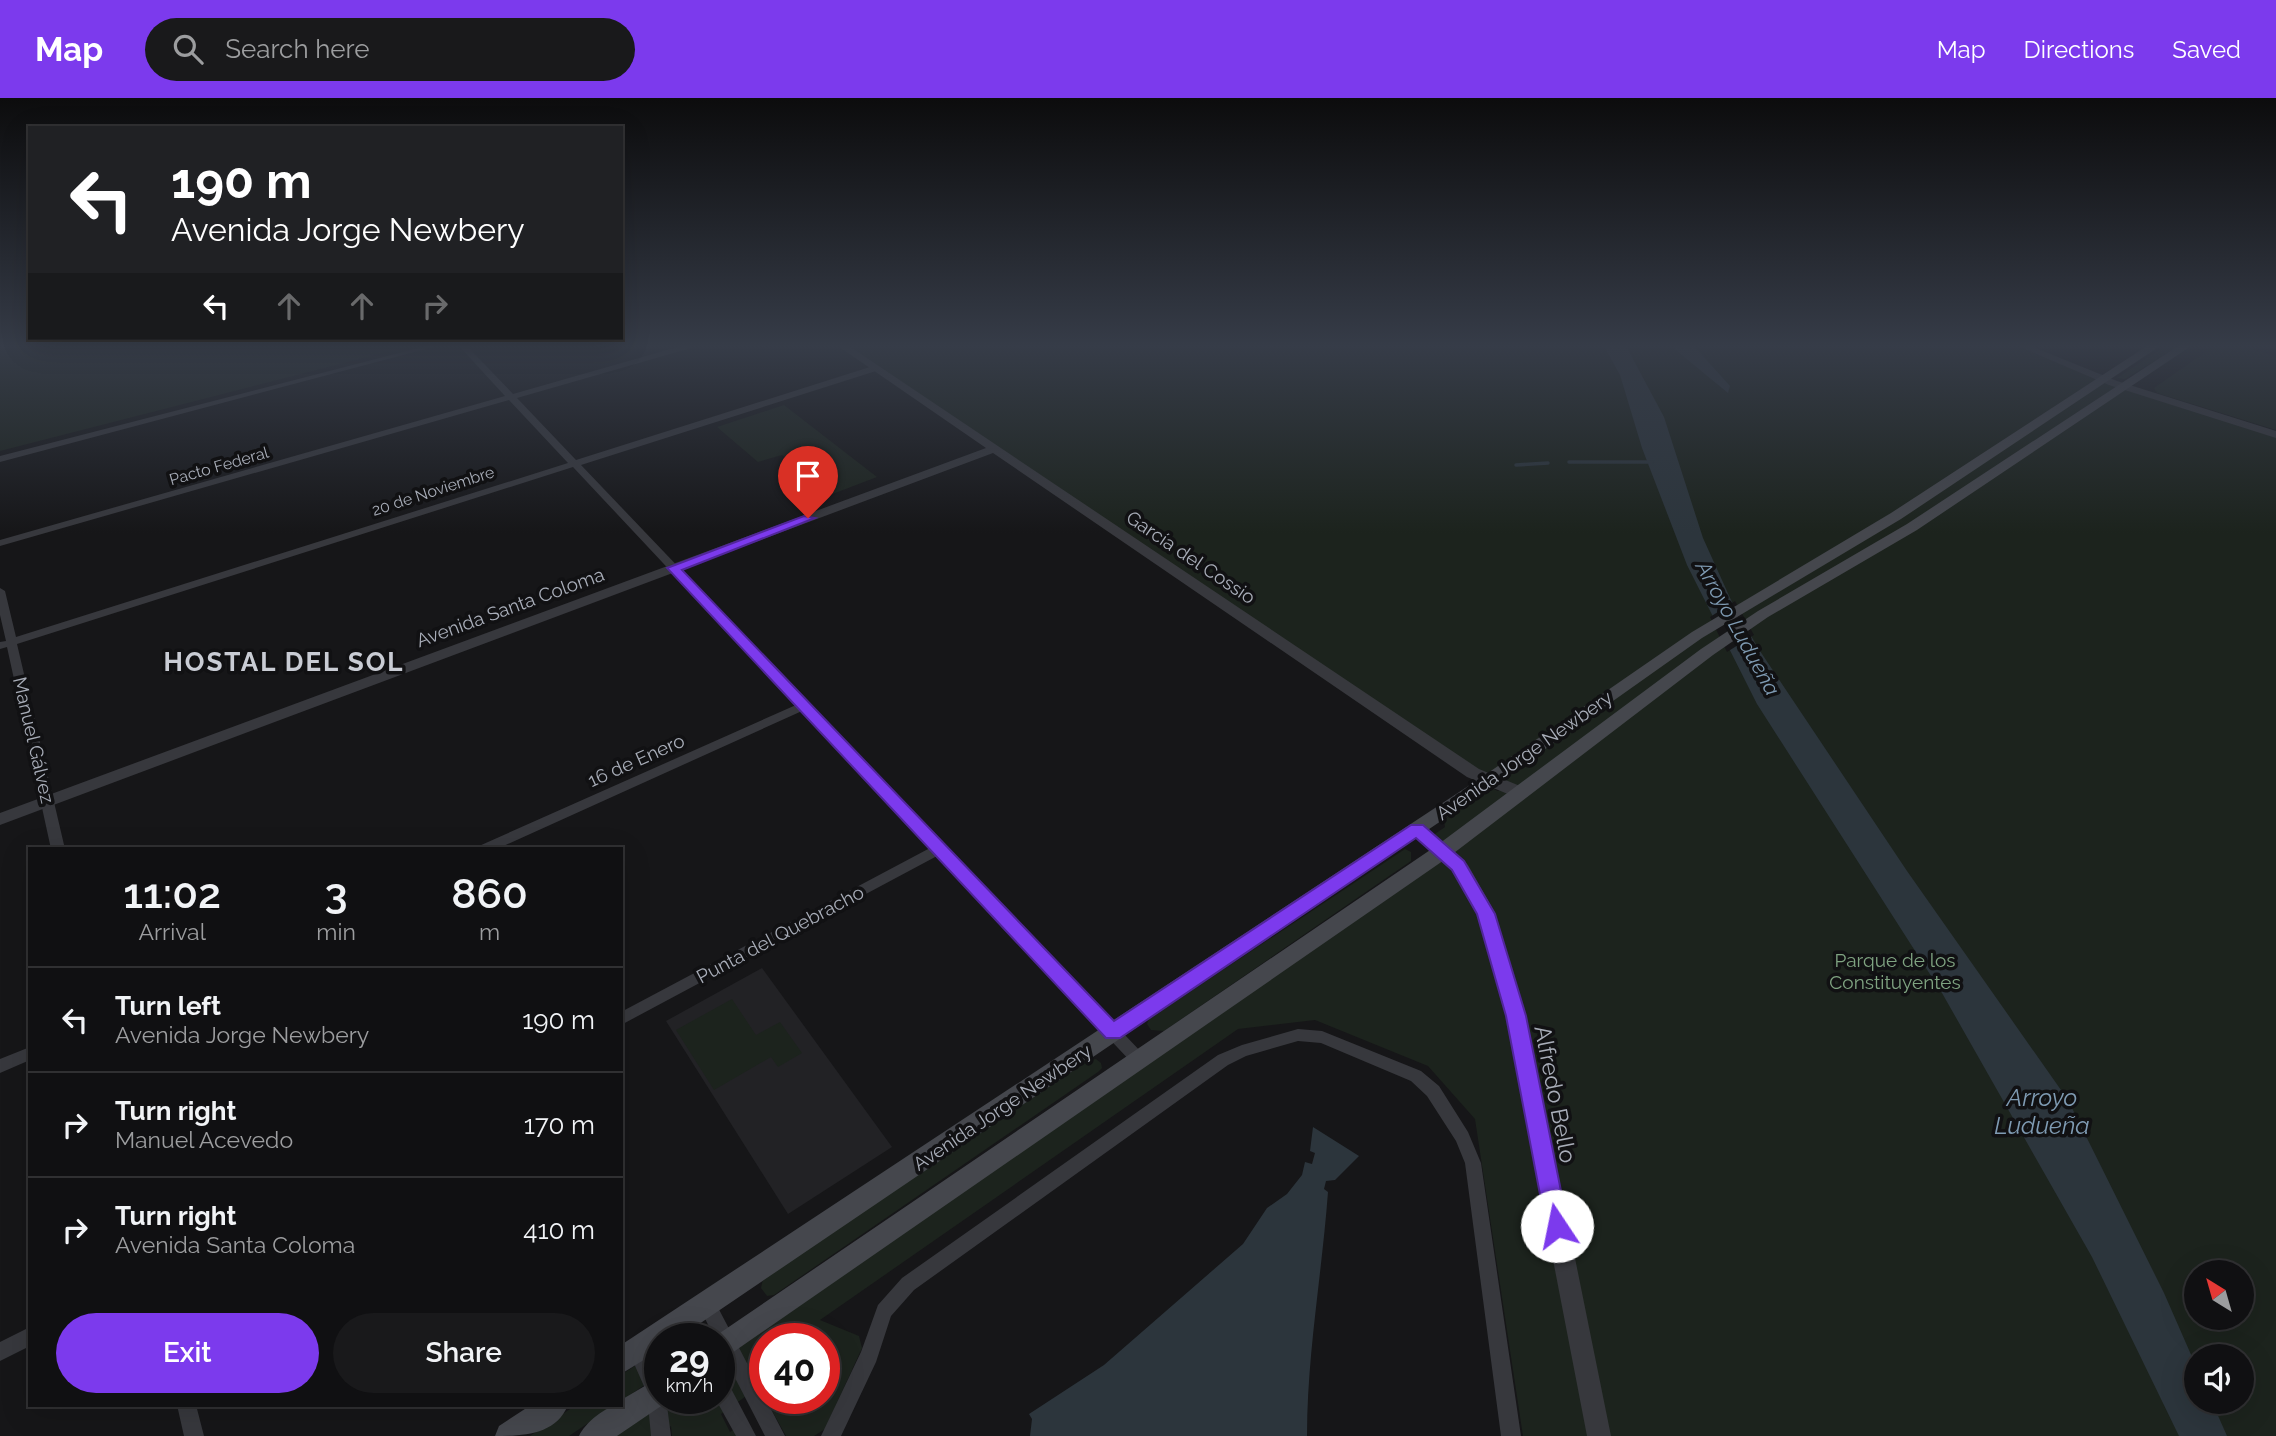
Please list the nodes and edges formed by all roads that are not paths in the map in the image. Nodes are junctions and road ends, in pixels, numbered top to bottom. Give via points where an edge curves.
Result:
1 (192, 408) edge
2 (468, 408) edge
3 (523, 408) edge
4 (747, 408) edge
5 (935, 408) edge
6 (2059, 408) edge
7 (2089, 408) edge
8 (2193, 408) edge
9 (2276, 435) edge
10 (995, 449) junction
11 (0, 459) edge
12 (574, 463) junction
13 (0, 543) edge
14 (674, 568) junction
15 (0, 591) edge
16 (6, 644) edge
17 (804, 706) junction
18 (1491, 779) junction
19 (1521, 793) junction
20 (48, 801) junction
21 (0, 819) edge
22 (1417, 829) junction
23 (58, 847) edge
24 (488, 847) edge
25 (939, 849) junction
26 (1443, 851) junction
27 (623, 1018) edge
28 (1113, 1032) junction
29 (28, 1054) edge
30 (1139, 1060) junction
31 (0, 1066) edge
32 (707, 1304) junction
33 (693, 1323) edge
34 (714, 1323) edge
35 (28, 1337) edge
36 (735, 1338) edge
37 (0, 1352) edge
38 (629, 1355) edge
39 (735, 1367) edge
40 (644, 1374) edge
41 (644, 1401) edge
42 (187, 1407) edge
43 (552, 1407) edge
44 (660, 1414) edge
45 (734, 1414) edge
46 (194, 1436) edge
47 (509, 1436) edge
48 (593, 1436) edge
49 (661, 1436) edge
50 (746, 1436) edge
51 (775, 1436) edge
52 (831, 1436) edge
53 (1511, 1436) edge
54 (1599, 1436) edge

1 - 11 street
2 - 13 street, Pacto Federal
3 - 12 street
4 - 12 street, 20 de Noviembre
5 - 10 street, García del Cossio
6 - 18 main road, Avenida Jorge Newbery via 1896,516 1697,635
7 - 19 main road, Avenida Jorge Newbery via 1912,527 1763,614
8 - 9 street
10 - 14 street, Avenida Santa Coloma
10 - 18 street, García del Cossio via 1473,773
12 - 14 street
12 - 16 street, 20 de Noviembre
14 - 17 street
14 - 20 street, Avenida Santa Coloma
15 - 16 street, Manuel Gálvez
16 - 20 street, Manuel Gálvez
17 - 24 street, 16 de Enero
17 - 25 street
18 - 19 street, García del Cossio
18 - 22 main road, Avenida Jorge Newbery
19 - 26 main road, Avenida Jorge Newbery
20 - 21 street, Avenida Santa Coloma
20 - 23 street, Manuel Gálvez
22 - 26 street, Alfredo Bello
22 - 28 main road, Avenida Jorge Newbery
25 - 27 street, Punta del Quebracho
25 - 28 street
26 - 30 main road, Avenida Jorge Newbery
26 - 54 street, Alfredo Bello via 1462,869 1486,914 1516,1016
28 - 30 street
28 - 32 main road, Avenida Jorge Newbery
29 - 31 street
30 - 36 main road, Avenida Jorge Newbery
32 - 33 main road, Avenida Jorge Newbery
32 - 34 street
35 - 37 street
38 - 40 street
39 - 51 street
41 - 48 main road
42 - 46 street
43 - 47 main road
44 - 49 street
45 - 50 street
52 - 53 street via 884,1311 908,1283 1223,1060 1298,1035 1322,1037 1416,1076 1433,1091 1462,1137 1472,1163

